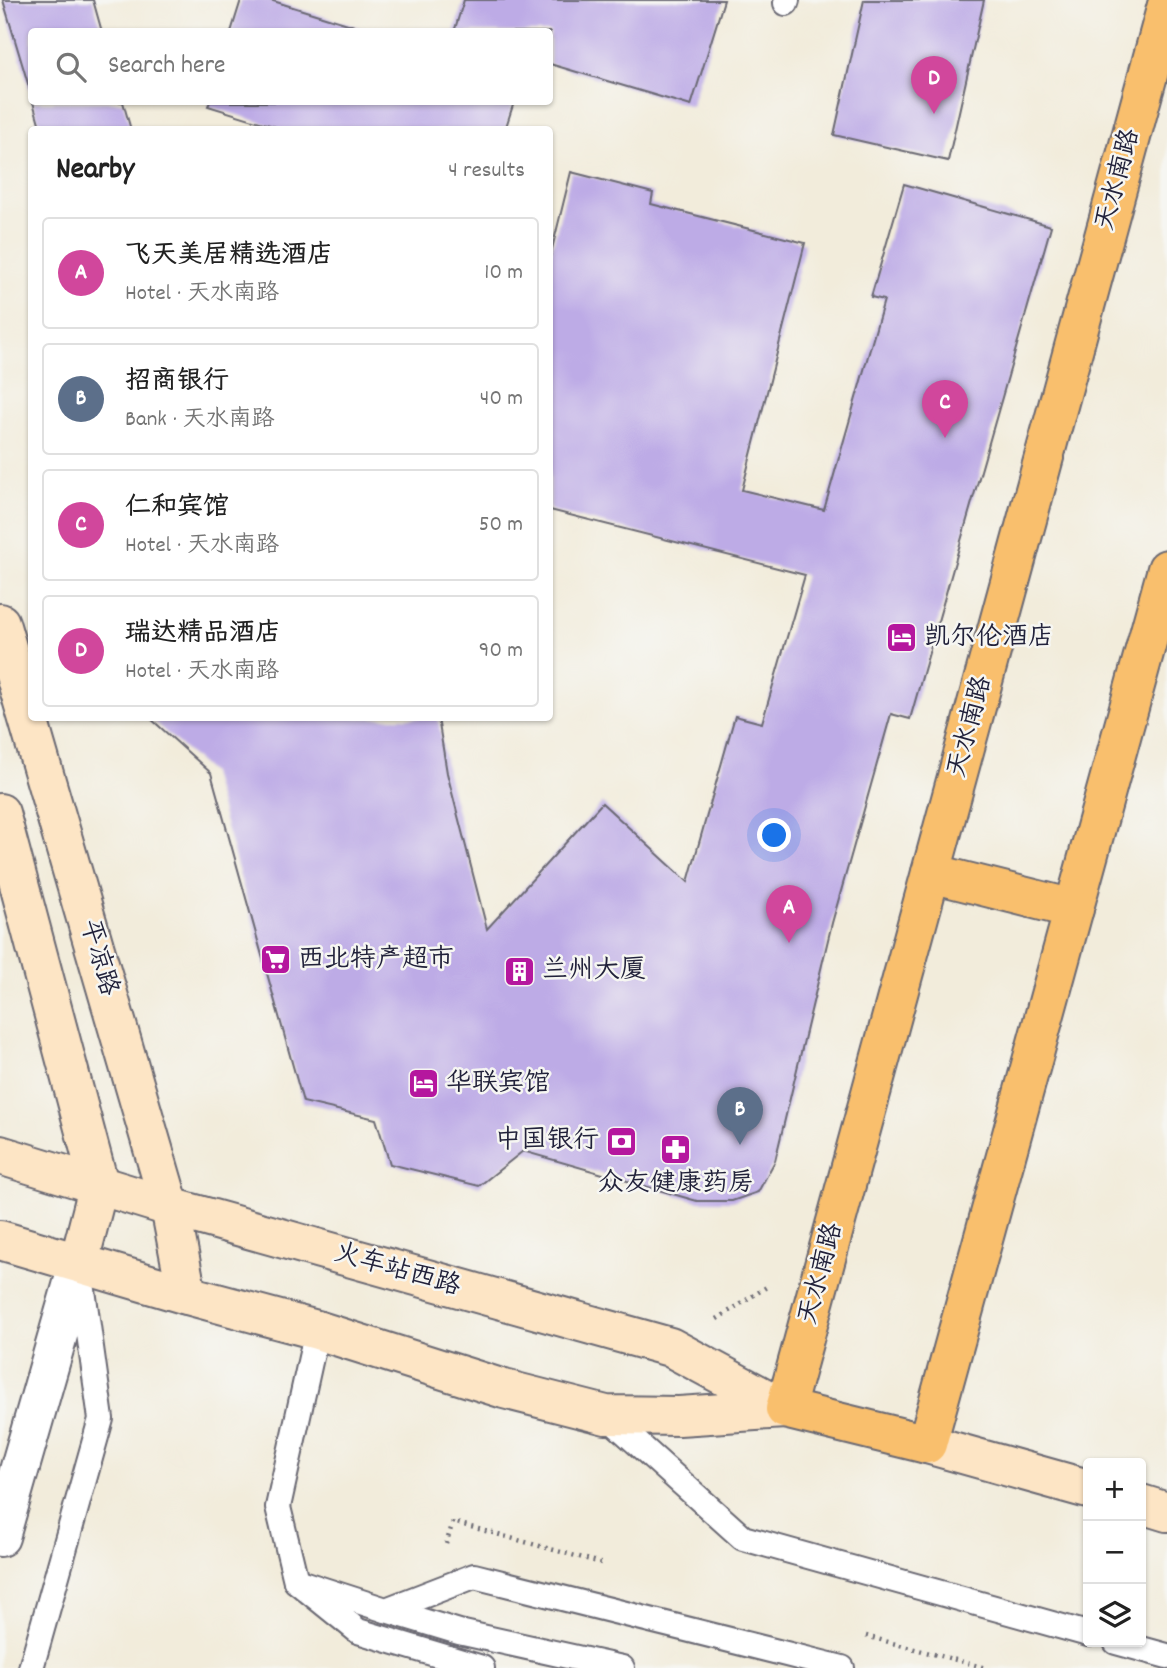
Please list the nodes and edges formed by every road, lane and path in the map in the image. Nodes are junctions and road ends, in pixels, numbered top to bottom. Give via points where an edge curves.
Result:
1 (1167, 5) edge
2 (1167, 569) edge
3 (0, 623) edge
4 (28, 719) edge
5 (29, 721) edge
6 (0, 813) edge
7 (931, 873) junction
8 (1074, 909) junction
9 (0, 1155) edge
10 (99, 1184) junction
11 (170, 1207) junction
12 (0, 1240) edge
13 (79, 1262) junction
14 (187, 1295) junction
15 (317, 1330) junction
16 (785, 1409) junction
17 (606, 1415) junction
18 (927, 1444) junction
19 (1083, 1488) edge
20 (1146, 1506) edge
21 (1167, 1512) edge
22 (0, 1536) edge
23 (296, 1581) junction
24 (386, 1610) junction
25 (1083, 1633) edge
26 (1134, 1647) edge
27 (1167, 1656) edge
28 (31, 1668) edge
29 (482, 1668) edge
30 (621, 1668) edge
31 (842, 1668) edge

1 - 7 main road, 天水南路
2 - 8 main road
3 - 4 main road, 平凉路
5 - 11 main road, 平凉路
6 - 10 main road
7 - 8 main road
7 - 16 main road, 天水南路
8 - 18 main road
9 - 10 main road, 火车站西路
10 - 11 main road, 火车站西路
10 - 13 main road
11 - 14 main road, 平凉路
11 - 16 main road, 火车站西路 via 670,1347
12 - 13 main road, 火车站西路
13 - 14 main road, 火车站西路
13 - 22 street
13 - 28 lane via 101,1419
14 - 15 main road, 火车站西路
15 - 17 main road, 火车站西路 via 504,1389
15 - 23 lane via 278,1507
16 - 17 main road, 火车站西路
16 - 18 main road, 火车站西路
17 - 25 lane via 743,1538
18 - 19 main road
20 - 21 main road
23 - 24 lane
23 - 29 lane via 358,1631
24 - 30 lane via 459,1632
24 - 31 lane via 474,1576
26 - 27 lane

